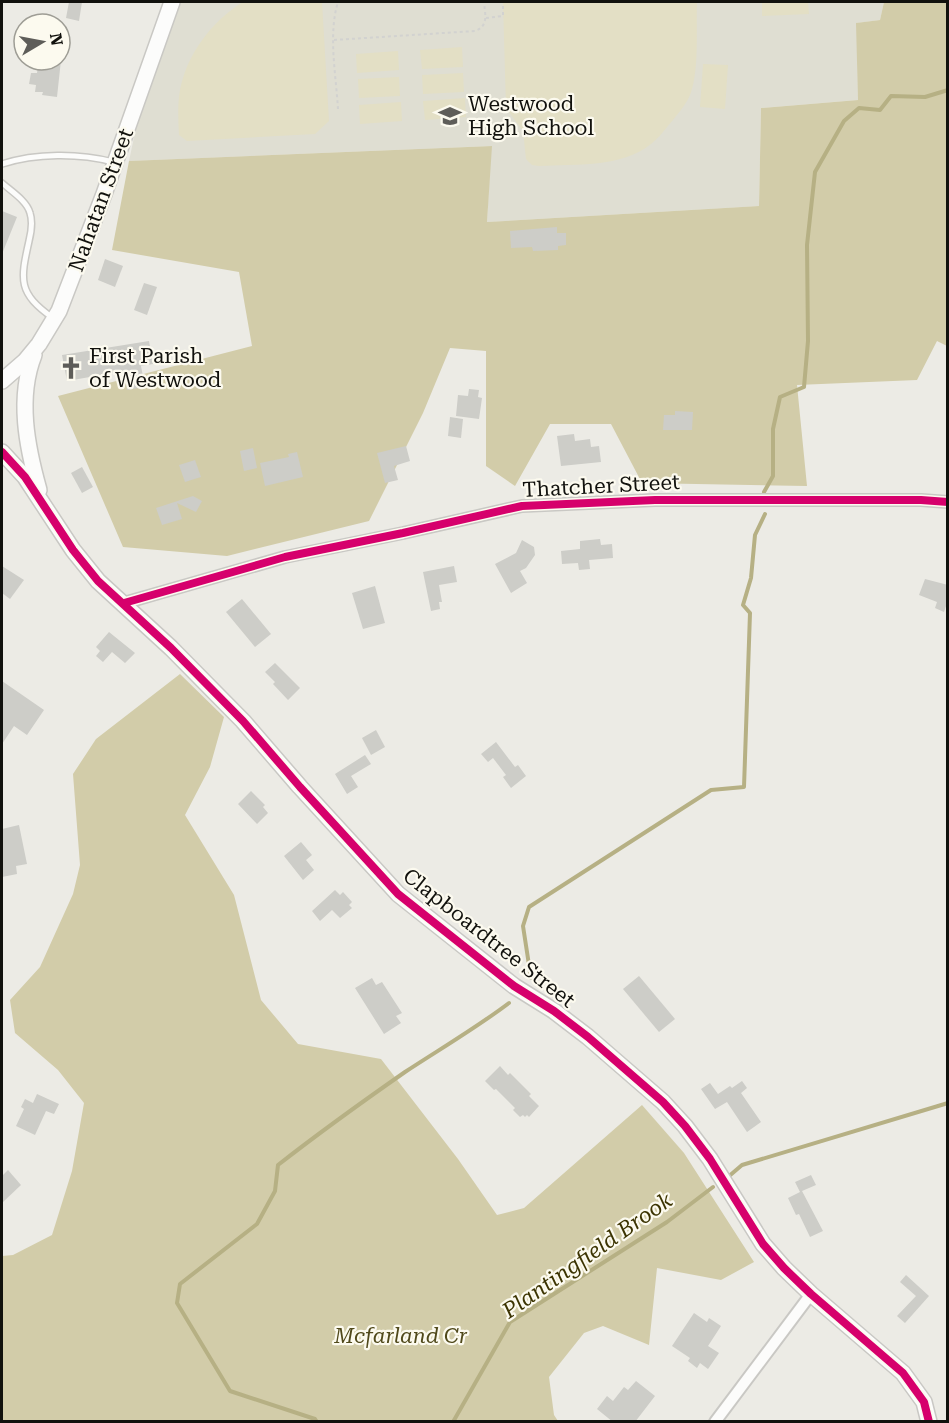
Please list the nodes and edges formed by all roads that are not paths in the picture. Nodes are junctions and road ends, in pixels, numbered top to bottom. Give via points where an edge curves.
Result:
1 (172, 2) edge
2 (115, 162) junction
3 (2, 164) edge
4 (2, 183) edge
5 (54, 319) junction
6 (39, 344) junction
7 (2, 381) edge
8 (2, 452) edge
9 (41, 501) junction
10 (948, 502) edge
11 (124, 603) junction
12 (811, 1294) junction
13 (716, 1422) edge
14 (929, 1422) edge

1 - 2 main road, Nahatan Street
2 - 3 lane via 48,157
2 - 5 main road, Nahatan Street
4 - 5 lane via 30,212 32,231 22,271 27,296
5 - 6 main road, Nahatan Street
6 - 7 main road, Nahatan Street
6 - 9 main road, Clapboardtree Street via 27,381 26,434
8 - 9 main road, Clapboardtree Street
9 - 11 main road, Clapboardtree Street via 98,581
10 - 11 street, Thatcher Street via 655,500 522,506 285,557
11 - 12 main road, Clapboardtree Street via 243,721 398,894 514,986 588,1037 663,1102 710,1159 762,1244
12 - 13 street
12 - 14 main road, Clapboardtree Street via 903,1372 924,1402

